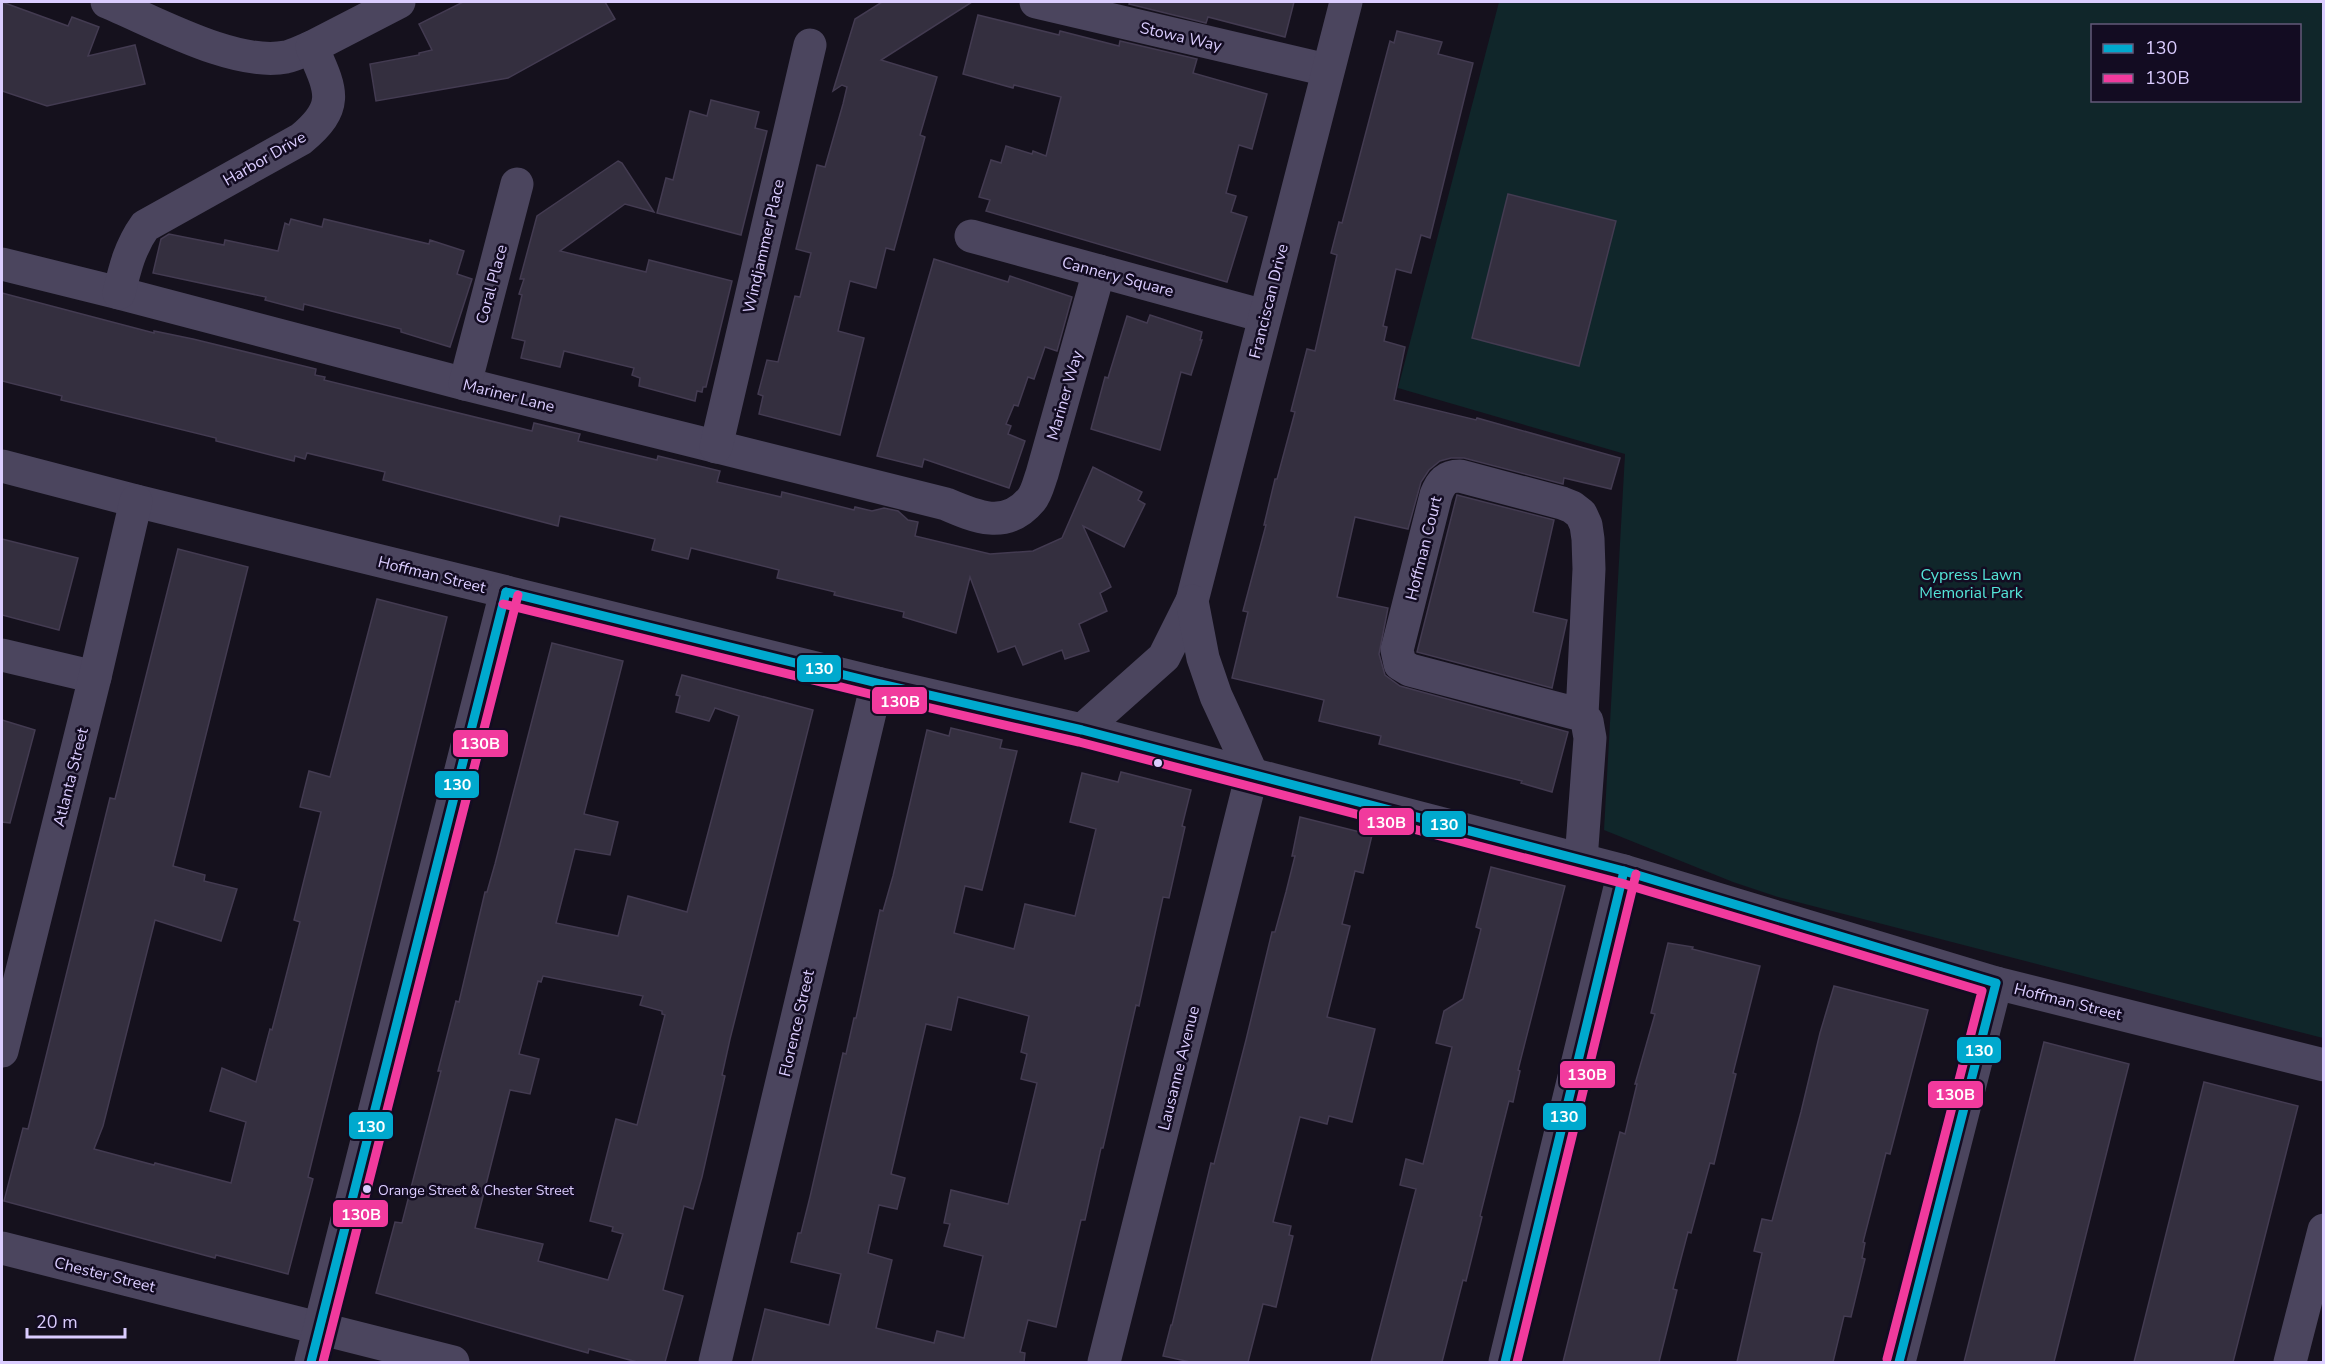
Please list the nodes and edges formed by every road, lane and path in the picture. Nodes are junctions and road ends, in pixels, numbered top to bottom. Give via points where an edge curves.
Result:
1 (107, 2) edge
2 (399, 2) edge
3 (1036, 2) edge
4 (1346, 2) edge
5 (810, 45) dead end
6 (312, 48) junction
7 (1327, 70) junction
8 (517, 184) dead end
9 (971, 236) dead end
10 (2, 264) edge
11 (1099, 271) junction
12 (119, 293) junction
13 (1264, 316) junction
14 (465, 384) junction
15 (716, 447) junction
16 (2, 466) edge
17 (136, 501) junction
18 (1017, 512) joint
19 (506, 592) junction
20 (1192, 601) junction
21 (2, 655) edge
22 (95, 677) junction
23 (877, 683) junction
24 (1582, 715) junction
25 (1082, 730) junction
26 (1252, 774) junction
27 (1581, 860) junction
28 (1624, 871) junction
29 (1996, 983) junction
30 (6, 1016) edge
31 (2, 1051) edge
32 (2324, 1065) edge
33 (2324, 1230) edge
34 (2, 1248) edge
35 (320, 1329) junction
36 (311, 1362) edge
37 (453, 1362) edge
38 (715, 1362) edge
39 (1104, 1362) edge
40 (1505, 1362) edge
41 (1899, 1362) edge
42 (2290, 1362) edge

1 - 6 street via 228,53 285,57
2 - 6 street
3 - 7 street, Stowa Way
4 - 7 street, Franciscan Drive
5 - 15 street, Windjammer Place
6 - 12 street, Harbor Drive via 329,92 328,110 319,125 302,139 146,226 135,241
7 - 13 street, Franciscan Drive
8 - 14 street, Coral Place
9 - 11 street, Cannery Square
10 - 12 street, Mariner Lane
11 - 13 street, Cannery Square
11 - 18 street, Mariner Way via 1042,474 1033,498
12 - 14 street, Mariner Lane
13 - 20 street, Franciscan Drive
14 - 15 street, Mariner Lane
15 - 18 street, Mariner Lane via 946,504 977,517 997,519
16 - 17 street, Hoffman Street
17 - 19 street, Hoffman Street
17 - 22 street, Atlanta Street
19 - 23 street, Hoffman Street
19 - 35 street
20 - 25 street, Franciscan Drive via 1164,657
20 - 26 street, Franciscan Drive via 1203,658 1216,696
21 - 22 street
22 - 30 street, Atlanta Street
23 - 25 street, Hoffman Street
23 - 38 street, Florence Street
24 - 24 street, Hoffman Court via 1589,554 1581,514 1562,503 1451,476 1444,480 1436,495 1397,650 1400,664 1410,670
24 - 27 street, Hoffman Court via 1590,738
25 - 26 street, Hoffman Street
26 - 27 street, Hoffman Street
26 - 39 street, Lausanne Avenue
27 - 28 street, Hoffman Street
28 - 29 street, Hoffman Street
28 - 40 street
29 - 32 street, Hoffman Street
29 - 41 street
30 - 31 street, Atlanta Street
33 - 42 street
34 - 35 street, Chester Street
35 - 36 street
35 - 37 street, Chester Street

